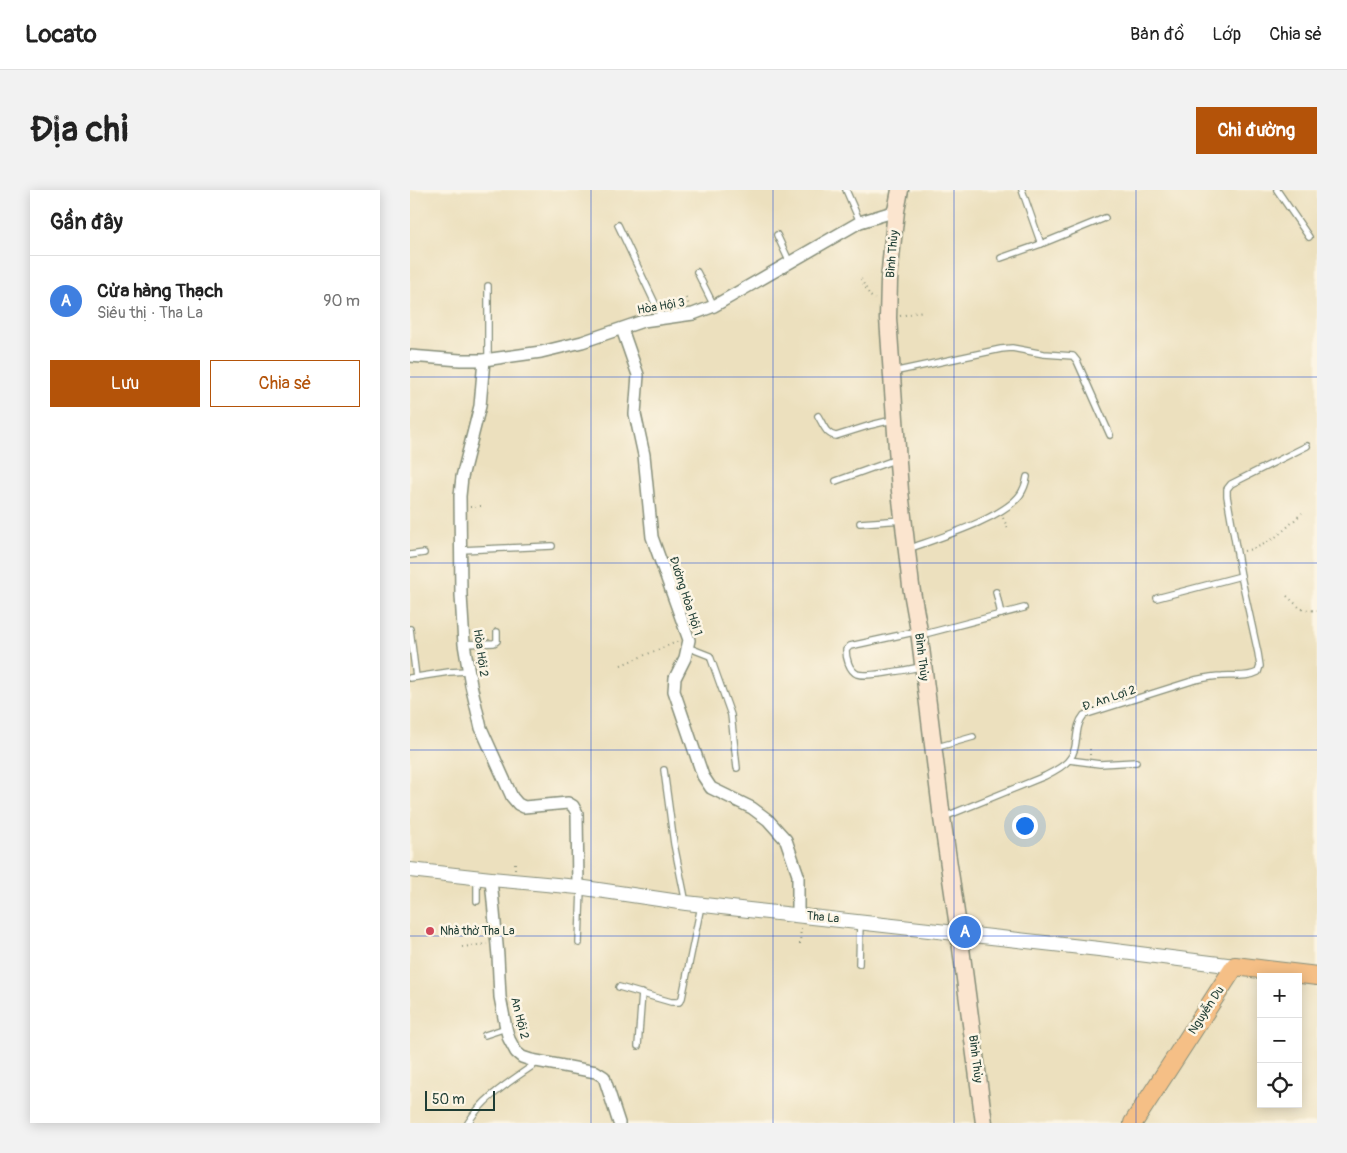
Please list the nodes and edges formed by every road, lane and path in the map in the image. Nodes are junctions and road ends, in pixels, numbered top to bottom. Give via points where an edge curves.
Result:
1 (846, 190) edge
2 (900, 190) edge
3 (1022, 190) edge
4 (1277, 190) edge
5 (896, 211) junction
6 (1104, 218) dead end
7 (860, 222) junction
8 (618, 225) dead end
9 (777, 235) dead end
10 (1309, 237) dead end
11 (1041, 244) junction
12 (1001, 258) dead end
13 (790, 263) junction
14 (697, 272) dead end
15 (861, 280) dead end
16 (488, 286) dead end
17 (714, 306) junction
18 (923, 311) dead end
19 (888, 312) junction
20 (662, 318) junction
21 (622, 329) junction
22 (410, 356) edge
23 (486, 360) junction
24 (891, 373) junction
25 (818, 416) dead end
26 (894, 420) junction
27 (1110, 435) dead end
28 (1307, 446) dead end
29 (898, 459) junction
30 (1028, 477) dead end
31 (836, 481) dead end
32 (1000, 511) junction
33 (1302, 513) dead end
34 (903, 520) junction
35 (860, 523) dead end
36 (1009, 531) dead end
37 (552, 546) dead end
38 (906, 549) junction
39 (461, 550) junction
40 (424, 553) dead end
41 (1237, 553) junction
42 (410, 554) edge
43 (1241, 576) junction
44 (996, 592) dead end
45 (1287, 596) dead end
46 (1157, 598) dead end
47 (1024, 608) dead end
48 (1317, 611) edge
49 (1001, 614) junction
50 (410, 629) edge
51 (497, 632) dead end
52 (919, 634) junction
53 (688, 642) junction
54 (464, 644) junction
55 (620, 664) dead end
56 (923, 666) junction
57 (468, 671) junction
58 (413, 678) edge
59 (973, 737) dead end
60 (1090, 745) dead end
61 (933, 748) junction
62 (1069, 760) junction
63 (1090, 762) junction
64 (1136, 762) dead end
65 (737, 768) dead end
66 (664, 770) dead end
67 (942, 818) junction
68 (410, 870) edge
69 (477, 878) junction
70 (491, 879) junction
71 (579, 888) junction
72 (477, 901) dead end
73 (686, 903) junction
74 (701, 904) junction
75 (800, 915) junction
76 (860, 922) junction
77 (959, 933) junction
78 (496, 943) junction
79 (579, 943) dead end
80 (800, 944) dead end
81 (462, 947) dead end
82 (859, 964) dead end
83 (1235, 966) junction
84 (1317, 976) edge
85 (619, 987) dead end
86 (642, 993) junction
87 (506, 1028) junction
88 (485, 1035) dead end
89 (638, 1046) dead end
90 (538, 1062) junction
91 (468, 1123) edge
92 (619, 1123) edge
93 (984, 1123) edge
94 (1132, 1123) edge

1 - 7 lane
2 - 5 main road, Bình Thủy
3 - 11 lane
4 - 10 lane
5 - 7 street, Hòa Hội 3
5 - 19 main road, Bình Thủy
6 - 11 lane
7 - 13 street, Hòa Hội 3
8 - 20 lane
9 - 13 lane
11 - 12 lane
13 - 17 street, Hòa Hội 3
14 - 17 lane
15 - 19 path via 870,296
16 - 23 lane
17 - 20 street, Hòa Hội 3 via 693,314
18 - 19 path
19 - 24 main road, Bình Thủy
20 - 21 street, Hòa Hội 3
21 - 23 street, Hòa Hội 3 via 542,352
21 - 53 street, Đường Hòa Hội 1 via 638,375 635,414 644,455 652,537
22 - 23 street, Hòa Hội 3
23 - 39 street, Hòa Hội 2 via 480,406 462,477
24 - 26 main road, Bình Thủy
24 - 27 lane via 1001,349 1073,356
25 - 26 lane via 831,436
26 - 29 main road, Bình Thủy
28 - 41 lane via 1231,484 1227,496
29 - 31 lane
29 - 34 main road, Bình Thủy
30 - 32 lane via 1020,496
32 - 36 path
32 - 38 lane
33 - 41 path via 1266,544
34 - 35 lane
34 - 38 main road, Bình Thủy
37 - 39 lane
38 - 52 main road, Bình Thủy
39 - 54 street, Hòa Hội 2
40 - 42 lane
41 - 43 lane
43 - 46 lane
43 - 62 lane, Đ. An Lợi 2 via 1260,666 1258,672 1206,677 1084,715 1077,727 1074,751
44 - 49 lane
45 - 48 path via 1300,609
47 - 49 lane
49 - 52 lane
50 - 58 lane
51 - 54 lane via 494,643
52 - 56 main road, Bình Thủy
52 - 56 lane via 850,646 846,657 852,670 859,675
53 - 55 path
53 - 65 lane via 710,656 731,715
53 - 75 street, Đường Hòa Hội 1 via 674,690 703,776 711,788 752,808 768,820 786,840 798,875
54 - 57 street, Hòa Hội 2
56 - 61 main road, Bình Thủy
57 - 58 lane
57 - 71 street, Hòa Hội 2 via 482,728 512,797 524,807 568,803 577,813
59 - 61 lane
60 - 63 path
61 - 67 main road, Bình Thủy
62 - 63 lane
62 - 67 lane via 1046,776
63 - 64 lane
66 - 73 lane via 672,835
67 - 77 main road, Bình Thủy
68 - 69 street, Tha La
69 - 70 street, Tha La
69 - 72 lane
70 - 71 street, Tha La
70 - 78 street, An Hội 2
71 - 73 street, Tha La
71 - 79 lane
73 - 74 street, Tha La
74 - 75 street, Tha La
74 - 86 lane via 682,998 679,1002 671,1002
75 - 76 street, Tha La
75 - 80 path
76 - 77 street, Tha La
76 - 82 lane
77 - 83 street, Tha La
77 - 93 main road, Bình Thủy
78 - 81 path
78 - 87 street, An Hội 2
83 - 84 main road
83 - 94 main road, Nguyễn Du
85 - 86 lane
86 - 89 lane
87 - 88 lane
87 - 90 street, An Hội 2 via 516,1052
90 - 91 lane via 484,1101
90 - 92 street, An Hội 2 via 596,1072 604,1077

